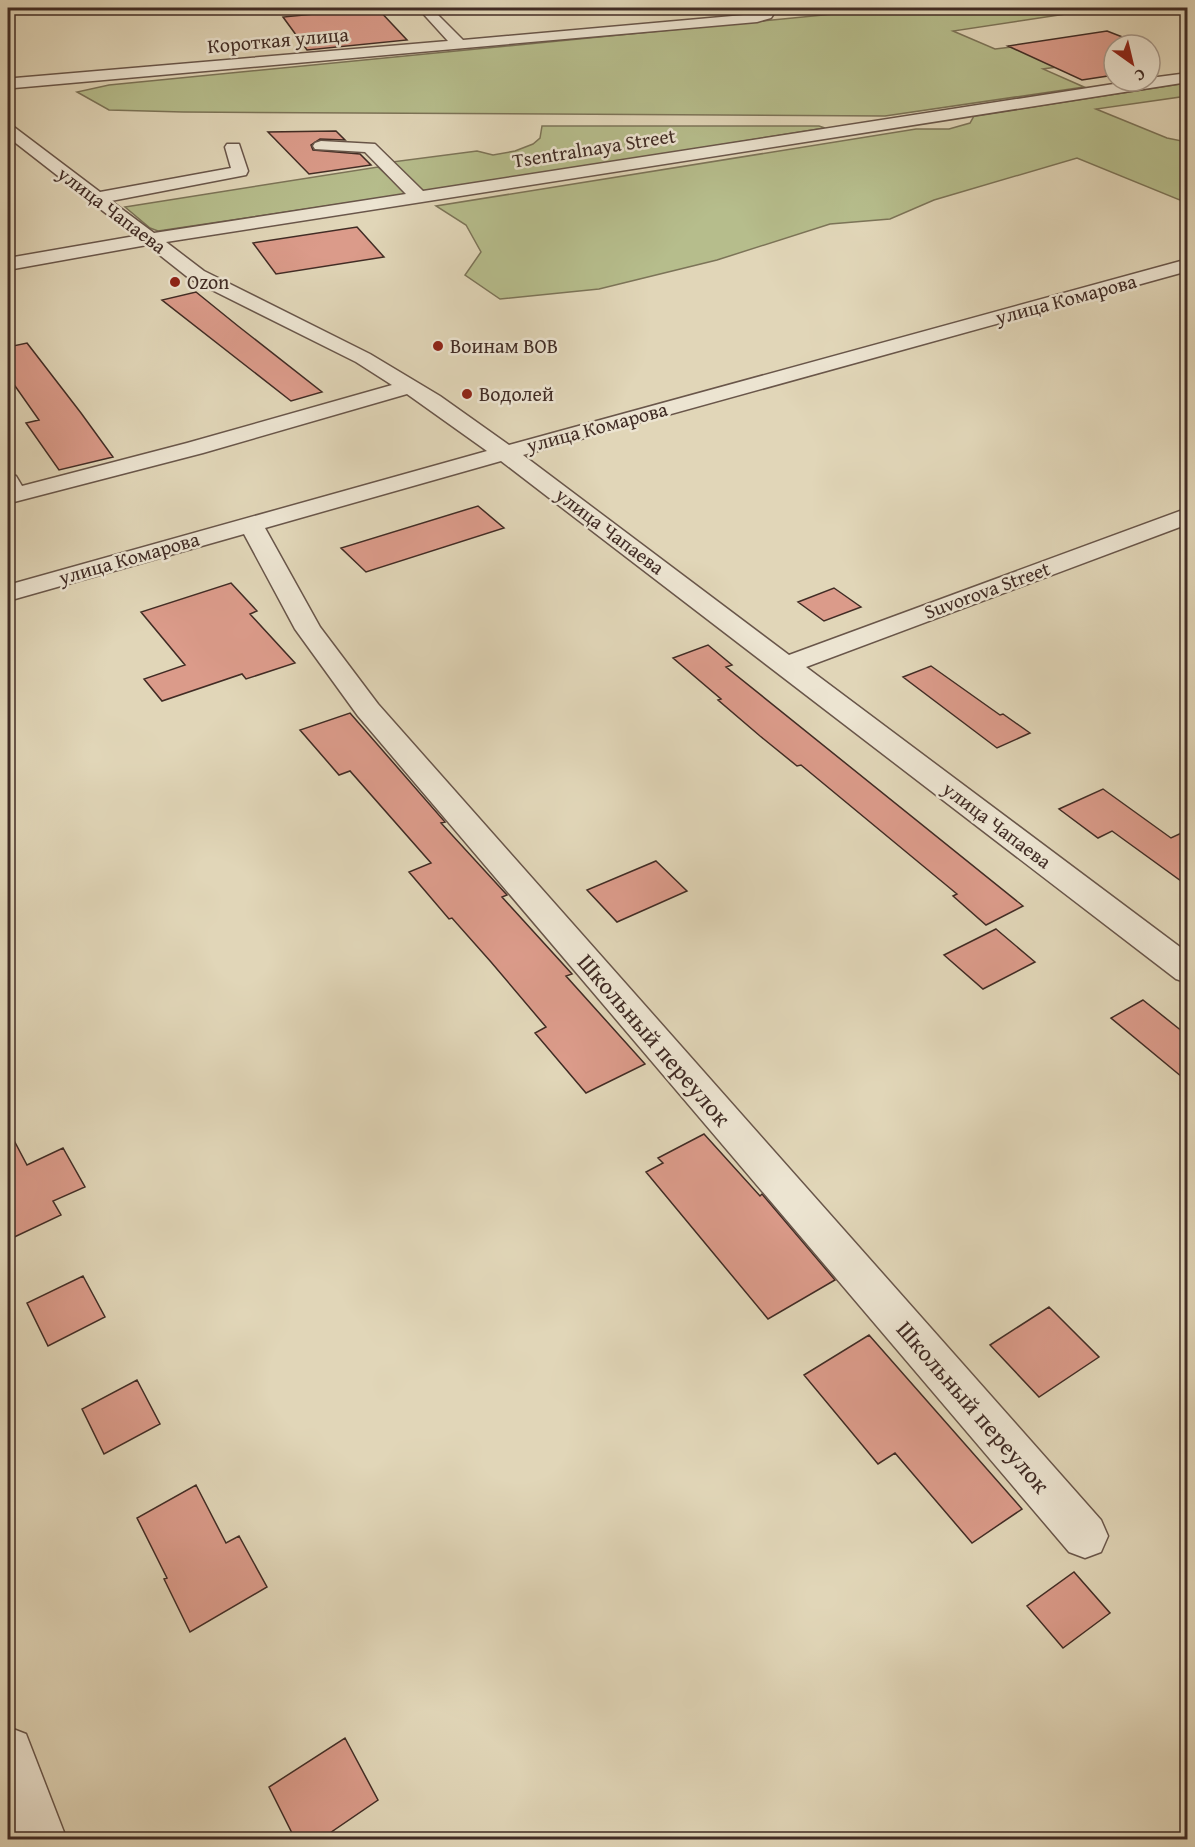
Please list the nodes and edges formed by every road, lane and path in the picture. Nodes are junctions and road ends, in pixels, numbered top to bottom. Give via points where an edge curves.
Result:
1 (424, 8) edge
2 (841, 8) edge
3 (762, 11) edge
4 (459, 44) junction
5 (1188, 77) edge
6 (8, 81) edge
7 (8, 130) edge
8 (321, 146) dead end
9 (233, 147) dead end
10 (419, 196) junction
11 (98, 198) junction
12 (151, 239) junction
13 (8, 264) edge
14 (1188, 265) edge
15 (409, 387) junction
16 (505, 453) junction
17 (8, 481) edge
18 (1188, 515) edge
19 (251, 524) junction
20 (8, 592) edge
21 (786, 665) junction
22 (1188, 971) edge
23 (1085, 1536) dead end
24 (8, 1752) edge
25 (41, 1839) edge

1 - 4 street
2 - 3 path
3 - 4 street, Короткая улица via 758,18
4 - 6 street, Короткая улица
5 - 10 street, Tsentralnaya Street
7 - 11 street, улица Чапаева
8 - 10 street via 369,147
9 - 11 street via 240,171
10 - 12 street, Tsentralnaya Street
11 - 12 street, улица Чапаева
12 - 13 street, Tsentralnaya Street
12 - 15 street, улица Чапаева via 197,274 363,358
14 - 16 street, улица Комарова
15 - 16 street, улица Чапаева
15 - 17 street via 14,495
16 - 19 street, улица Комарова
16 - 21 street, улица Чапаева
18 - 21 street, Suvorova Street
19 - 20 street, улица Комарова
19 - 23 street, Школьный переулок via 309,629 368,710
21 - 22 street, улица Чапаева
24 - 25 street

